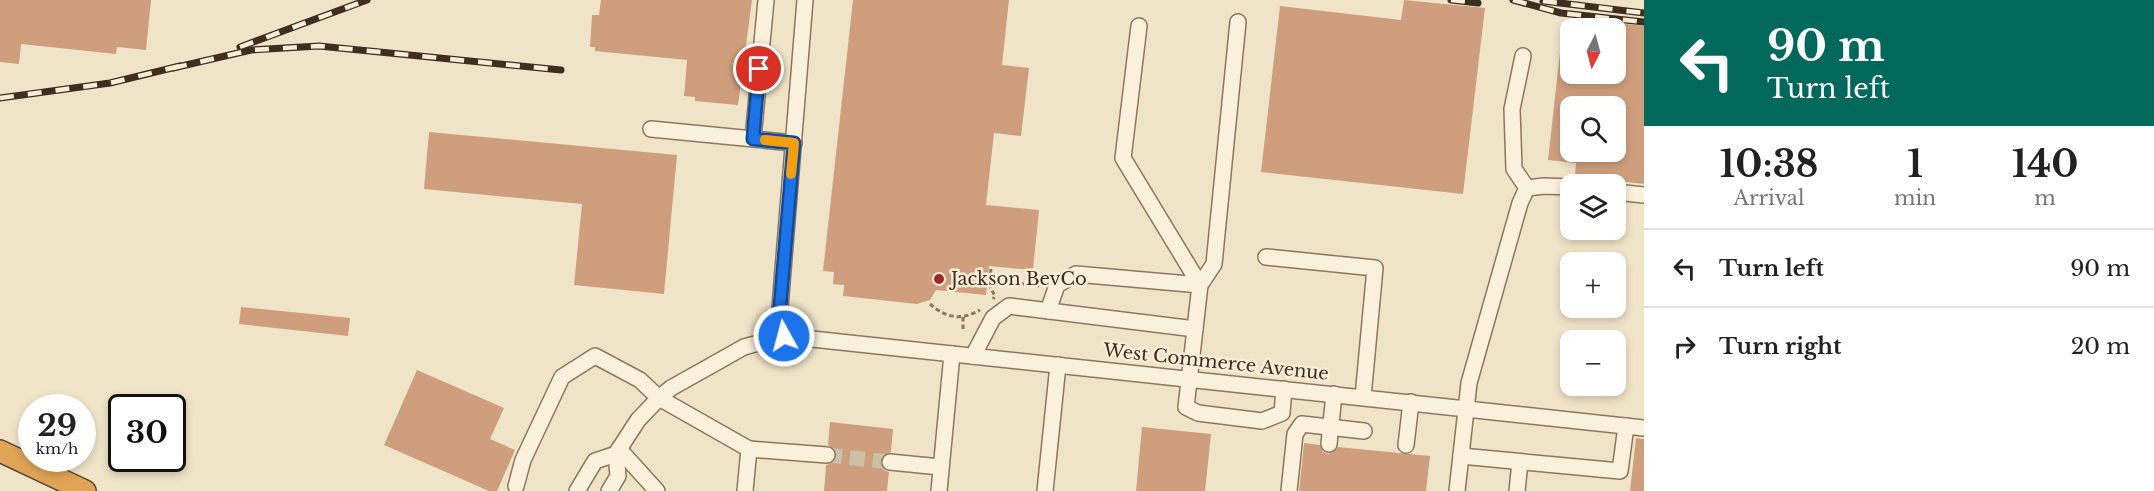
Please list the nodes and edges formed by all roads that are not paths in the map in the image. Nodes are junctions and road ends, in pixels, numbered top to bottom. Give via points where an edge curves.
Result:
1 (766, 0) edge
2 (805, 0) edge
3 (1238, 22) dead end
4 (1139, 26) dead end
5 (1523, 56) dead end
6 (651, 129) dead end
7 (753, 139) junction
8 (794, 143) junction
9 (1560, 187) edge
10 (1527, 188) junction
11 (1626, 193) edge
12 (1644, 195) edge
13 (1266, 257) dead end
14 (1200, 285) junction
15 (1048, 311) junction
16 (1195, 329) junction
17 (784, 336) junction
18 (952, 354) junction
19 (973, 356) junction
20 (1058, 365) junction
21 (1191, 379) junction
22 (1284, 389) junction
23 (1334, 394) junction
24 (1363, 397) junction
25 (658, 398) junction
26 (1411, 402) junction
27 (1466, 408) junction
28 (1626, 426) junction
29 (1330, 427) junction
30 (1644, 428) edge
31 (1364, 430) dead end
32 (1329, 444) dead end
33 (1406, 445) dead end
34 (749, 449) junction
35 (0, 451) edge
36 (618, 452) junction
37 (827, 455) tunnel mouth
38 (1461, 456) junction
39 (890, 462) tunnel mouth
40 (1520, 462) junction
41 (940, 467) junction
42 (516, 486) dead end
43 (86, 491) edge
44 (577, 491) edge
45 (609, 491) edge
46 (657, 491) edge
47 (745, 491) edge
48 (939, 491) edge
49 (1045, 491) edge
50 (1289, 491) edge
51 (1457, 491) edge
52 (1517, 491) edge

1 - 7 street
2 - 8 street
3 - 14 street via 1214,264
4 - 14 street via 1123,158
5 - 10 street via 1512,110 1514,170
6 - 7 street
7 - 8 street
8 - 17 street via 780,307
9 - 10 street
10 - 27 street via 1475,358
11 - 12 street
13 - 24 street via 1375,268
14 - 15 street via 1076,274 1057,285
14 - 16 street
15 - 16 street
15 - 19 street via 1009,306 993,318
16 - 21 street
17 - 18 street, West Commerce Avenue
17 - 25 street via 744,347
18 - 19 street, West Commerce Avenue
18 - 41 street
19 - 20 street, West Commerce Avenue
20 - 21 street, West Commerce Avenue
20 - 49 street
21 - 22 street, West Commerce Avenue
21 - 22 street via 1186,407 1198,413 1262,421 1282,413
22 - 23 street, West Commerce Avenue
23 - 24 street, West Commerce Avenue
23 - 29 street
24 - 26 street, West Commerce Avenue
25 - 34 street
25 - 36 street
25 - 42 street via 640,380 595,356 562,377 523,460
26 - 27 street, West Commerce Avenue
26 - 33 street
27 - 28 street, West Commerce Avenue
27 - 38 street
28 - 30 street, West Commerce Avenue
28 - 40 street via 1620,471
29 - 31 street
29 - 32 street
29 - 50 street via 1302,424 1297,429
34 - 37 street
34 - 47 street
35 - 43 highway
36 - 44 street via 595,461
36 - 45 street via 618,476
36 - 46 street
38 - 40 street
38 - 51 street
39 - 41 street
40 - 52 street
41 - 48 street

